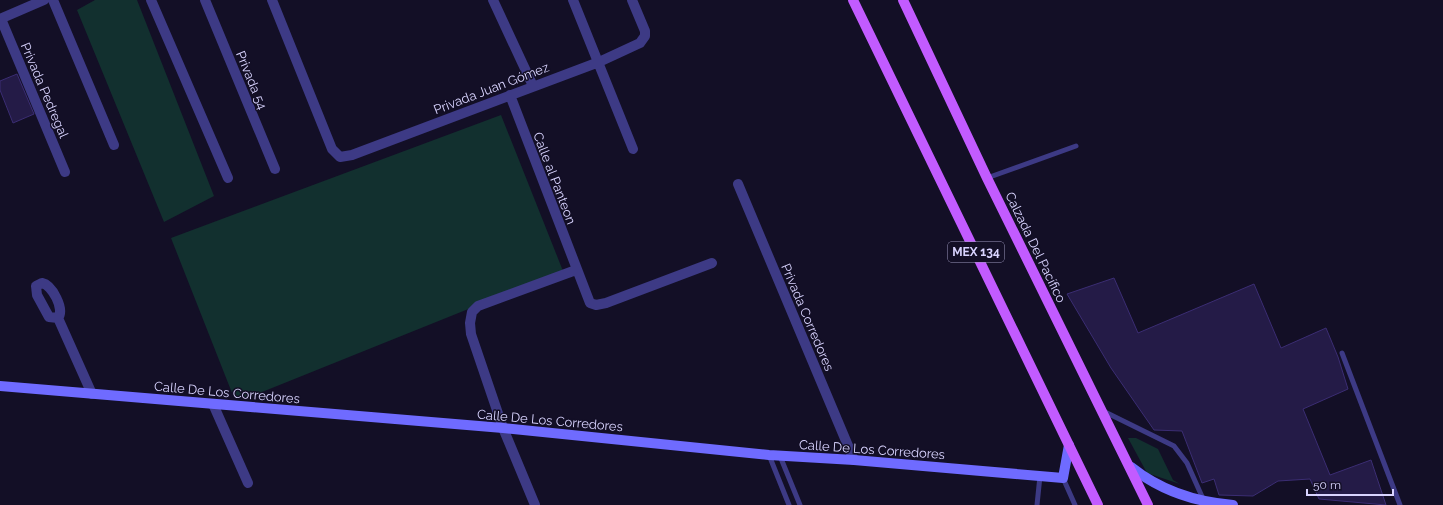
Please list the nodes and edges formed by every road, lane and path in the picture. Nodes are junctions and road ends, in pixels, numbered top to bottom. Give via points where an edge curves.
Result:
1 (44, 0) edge
2 (53, 0) edge
3 (151, 0) edge
4 (205, 0) edge
5 (272, 0) edge
6 (493, 0) edge
7 (573, 0) edge
8 (632, 0) edge
9 (853, 0) edge
10 (903, 0) edge
11 (0, 19) edge
12 (599, 62) junction
13 (533, 86) junction
14 (510, 95) junction
15 (114, 145) dead end
16 (1076, 146) dead end
17 (633, 149) dead end
18 (275, 169) dead end
19 (66, 172) dead end
20 (228, 178) dead end
21 (987, 178) junction
22 (738, 184) dead end
23 (712, 263) dead end
24 (576, 270) junction
25 (58, 318) dead end
26 (1342, 353) dead end
27 (0, 386) edge
28 (92, 394) junction
29 (213, 404) junction
30 (1102, 411) junction
31 (504, 428) junction
32 (1069, 445) junction
33 (769, 455) junction
34 (780, 456) junction
35 (854, 460) junction
36 (1131, 467) junction
37 (1040, 476) junction
38 (1063, 478) junction
39 (248, 483) dead end
40 (1200, 503) edge
41 (535, 505) edge
42 (789, 505) edge
43 (800, 505) edge
44 (1037, 505) edge
45 (1075, 505) edge
46 (1098, 505) edge
47 (1148, 505) edge
48 (1228, 505) edge
49 (1400, 505) edge

1 - 11 street
2 - 15 street
3 - 20 street
4 - 18 street, Privada 54
5 - 14 street, Privada Juan Gómez via 332,149 340,157 352,155
6 - 13 street
7 - 12 street
8 - 12 street, Privada Juan Gómez via 645,36 640,43
9 - 32 main road, MEX 134
10 - 21 main road, Calzada Del Pacífico / MEX 134
11 - 19 street, Privada Pedregal
12 - 13 street, Privada Juan Gómez
12 - 17 street
13 - 14 street, Privada Juan Gómez
14 - 24 street, Calle al Panteon
16 - 21 lane
21 - 30 main road, Calzada Del Pacífico / MEX 134
22 - 35 street, Privada Corredores
23 - 24 street, Calle al Panteon via 596,306 589,301
24 - 31 street via 478,306 472,312 471,334
25 - 28 street
26 - 49 lane
27 - 28 main road, Calle De Los Corredores
28 - 29 main road, Calle De Los Corredores
29 - 31 main road, Calle De Los Corredores
29 - 39 street
30 - 36 main road, Calzada Del Pacífico / MEX 134
30 - 40 lane via 1174,446 1187,463
31 - 33 main road, Calle De Los Corredores
31 - 41 street
32 - 38 main road
32 - 46 main road, MEX 134
33 - 34 main road, Calle De Los Corredores
33 - 42 lane
34 - 35 main road, Calle De Los Corredores
34 - 43 lane
35 - 37 main road, Calle De Los Corredores
36 - 40 main road via 1156,485
36 - 47 main road, Calzada Del Pacífico / MEX 134
37 - 38 main road, Calle De Los Corredores
37 - 44 lane
38 - 45 lane
40 - 48 main road

